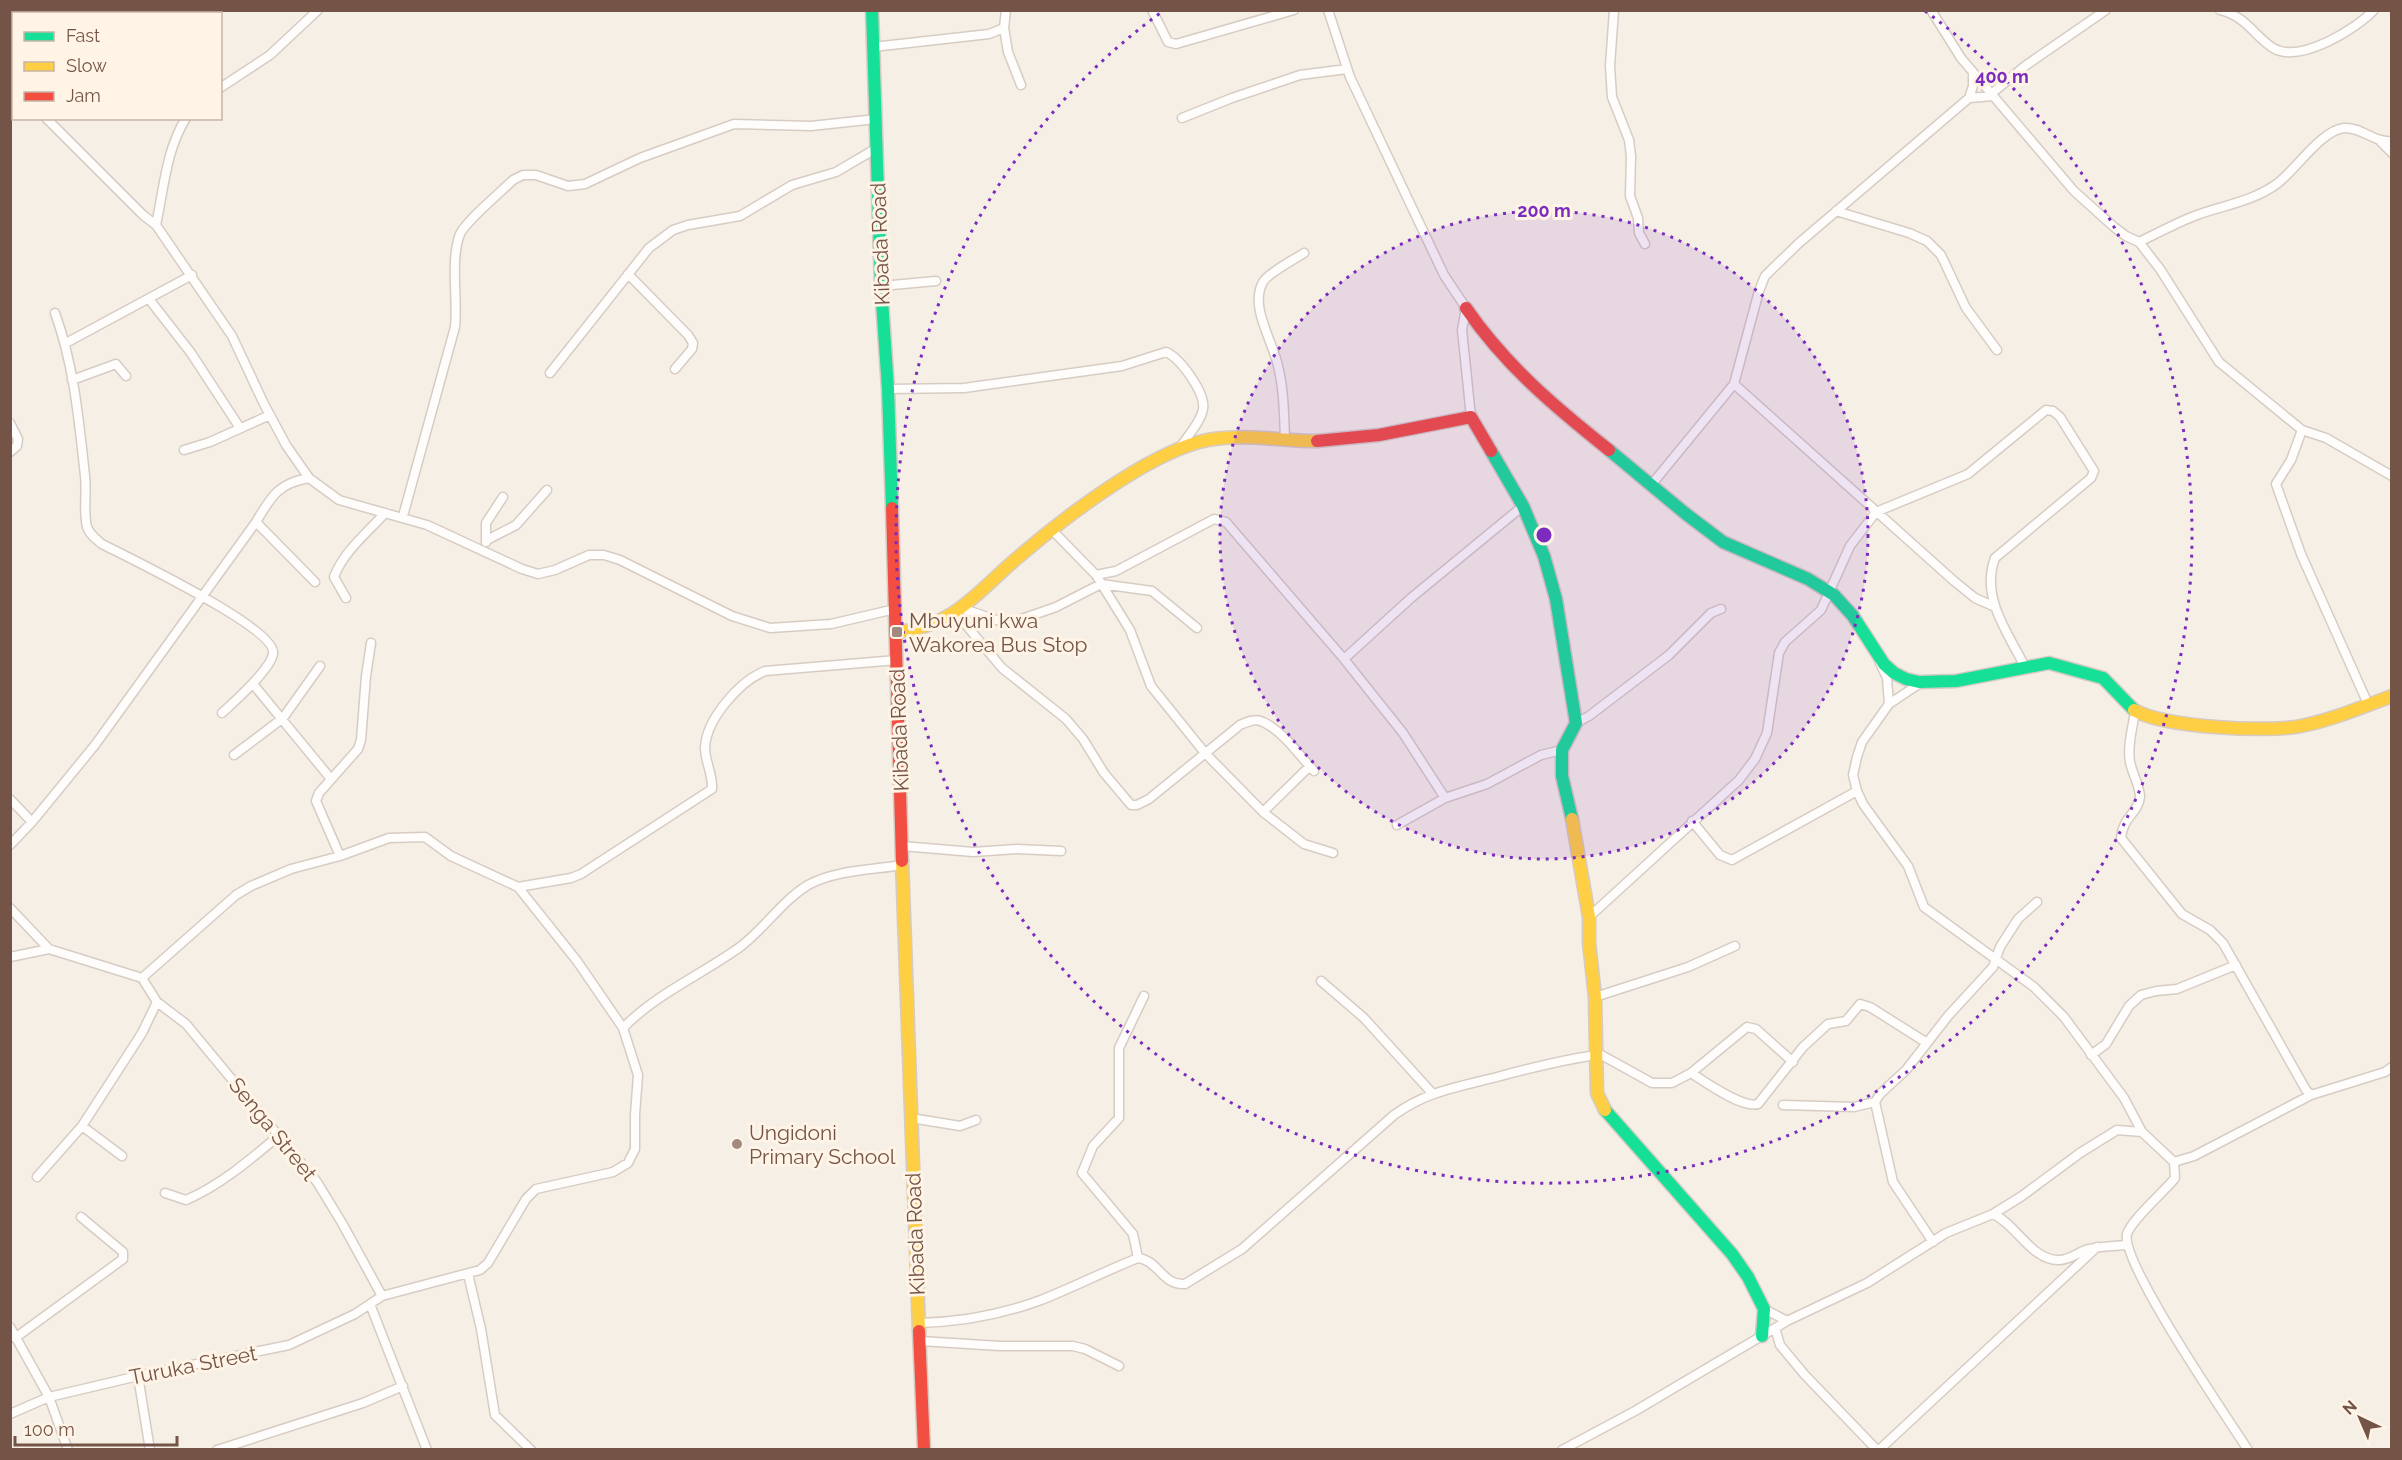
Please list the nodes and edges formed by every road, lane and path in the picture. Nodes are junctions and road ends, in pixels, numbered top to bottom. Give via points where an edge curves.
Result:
1 (318, 10) edge
2 (872, 10) edge
3 (1006, 10) edge
4 (1152, 10) edge
5 (1294, 10) edge
6 (1328, 10) edge
7 (1614, 10) edge
8 (1930, 10) edge
9 (2106, 10) edge
10 (2220, 10) edge
11 (2374, 10) edge
12 (1004, 28) junction
13 (873, 47) junction
14 (1347, 69) junction
15 (1973, 73) junction
16 (1021, 84) dead end
17 (222, 87) edge
18 (1992, 95) junction
19 (1969, 98) junction
20 (1182, 118) dead end
21 (876, 119) junction
22 (48, 120) edge
23 (185, 120) edge
24 (2391, 141) edge
25 (2382, 142) junction
26 (877, 148) junction
27 (2391, 153) edge
28 (1836, 211) junction
29 (156, 225) junction
30 (2139, 242) junction
31 (1645, 244) dead end
32 (1304, 253) dead end
33 (628, 274) junction
34 (192, 275) junction
35 (936, 281) dead end
36 (881, 286) junction
37 (149, 299) junction
38 (1466, 308) junction
39 (55, 313) dead end
40 (66, 343) junction
41 (1997, 350) dead end
42 (675, 369) dead end
43 (550, 373) dead end
44 (126, 376) dead end
45 (72, 380) junction
46 (1734, 384) junction
47 (888, 389) junction
48 (270, 416) junction
49 (1471, 417) junction
50 (10, 423) edge
51 (240, 428) junction
52 (2302, 430) junction
53 (1285, 439) junction
54 (1179, 449) junction
55 (184, 450) dead end
56 (10, 452) edge
57 (2391, 476) edge
58 (309, 478) junction
59 (1652, 484) junction
60 (547, 490) dead end
61 (502, 497) dead end
62 (1523, 506) junction
63 (1876, 512) junction
64 (385, 513) junction
65 (403, 516) junction
66 (256, 522) junction
67 (1052, 530) junction
68 (487, 540) junction
69 (483, 550) junction
70 (1096, 575) junction
71 (315, 582) dead end
72 (1101, 584) junction
73 (1828, 591) junction
74 (202, 596) junction
75 (346, 598) dead end
76 (1993, 606) junction
77 (895, 609) junction
78 (1721, 609) dead end
79 (960, 611) junction
80 (1197, 628) dead end
81 (897, 632) junction
82 (371, 643) dead end
83 (1344, 659) junction
84 (897, 660) junction
85 (1880, 662) junction
86 (320, 666) dead end
87 (2026, 669) junction
88 (1922, 682) junction
89 (253, 684) junction
90 (2391, 696) edge
91 (1889, 704) junction
92 (2368, 704) junction
93 (2135, 711) junction
94 (222, 713) dead end
95 (283, 718) junction
96 (1576, 723) junction
97 (1562, 750) junction
98 (1205, 753) junction
99 (234, 755) dead end
100 (332, 779) junction
101 (1857, 791) junction
102 (1445, 798) junction
103 (10, 799) edge
104 (1263, 812) junction
105 (1692, 821) junction
106 (32, 822) junction
107 (1397, 825) dead end
108 (10, 845) edge
109 (902, 846) junction
110 (1061, 851) dead end
111 (1333, 853) dead end
112 (340, 856) junction
113 (902, 865) junction
114 (518, 887) junction
115 (2037, 902) dead end
116 (10, 908) edge
117 (1589, 916) junction
118 (1735, 946) dead end
119 (49, 949) junction
120 (10, 957) edge
121 (1996, 957) junction
122 (2236, 965) junction
123 (142, 978) junction
124 (1321, 981) dead end
125 (1144, 996) dead end
126 (1595, 997) junction
127 (157, 1002) junction
128 (623, 1028) junction
129 (1927, 1044) junction
130 (1596, 1053) junction
131 (2091, 1055) junction
132 (1793, 1062) junction
133 (2391, 1067) edge
134 (1691, 1073) junction
135 (1432, 1093) junction
136 (2311, 1095) junction
137 (1875, 1102) junction
138 (1783, 1105) dead end
139 (911, 1118) junction
140 (976, 1120) dead end
141 (82, 1126) junction
142 (2142, 1132) junction
143 (278, 1137) junction
144 (122, 1156) dead end
145 (2174, 1162) junction
146 (38, 1177) dead end
147 (165, 1193) dead end
148 (1993, 1214) junction
149 (81, 1217) dead end
150 (1933, 1242) junction
151 (2126, 1245) junction
152 (2097, 1247) junction
153 (1138, 1258) junction
154 (468, 1274) junction
155 (382, 1296) junction
156 (370, 1304) junction
157 (1764, 1309) junction
158 (1787, 1322) junction
159 (919, 1323) junction
160 (10, 1328) edge
161 (1775, 1328) junction
162 (1762, 1336) junction
163 (15, 1338) junction
164 (920, 1341) junction
165 (1119, 1366) dead end
166 (138, 1376) junction
167 (403, 1386) junction
168 (49, 1397) junction
169 (10, 1414) edge
170 (68, 1449) edge
171 (150, 1449) edge
172 (217, 1449) edge
173 (428, 1449) edge
174 (531, 1449) edge
175 (924, 1449) edge
176 (1562, 1449) edge
177 (1878, 1449) edge
178 (2248, 1449) edge

1 - 17 street via 270,55
2 - 13 street, Kibada Road
3 - 12 street
4 - 5 street via 1168,42 1176,44
6 - 14 street
7 - 31 street via 1612,97 1629,140 1630,196
8 - 15 street
9 - 18 street via 2025,66
10 - 11 street via 2243,20 2274,48 2290,52 2309,49 2346,32
12 - 13 street via 989,34
12 - 16 street via 1008,52
13 - 21 street, Kibada Road
14 - 20 street via 1300,75
14 - 38 street via 1444,274
15 - 18 street
15 - 19 street
18 - 19 street
18 - 30 street via 2074,191 2114,227
19 - 28 street
21 - 26 street, Kibada Road
21 - 65 street via 811,126 734,124 640,158 585,184 568,186 536,175 513,180 461,232 455,264 455,327
22 - 29 street
23 - 29 street via 169,160
24 - 25 street
25 - 27 street
25 - 30 street via 2359,130 2344,128 2331,132 2269,188
26 - 33 street via 836,172 792,184 740,216 673,230 649,248
26 - 36 street, Kibada Road
28 - 41 street via 1927,242 1941,255 1966,308
28 - 46 street via 1765,276
29 - 34 street
30 - 52 street via 2219,362
32 - 53 street via 1264,280 1260,295 1260,310 1278,365 1284,399
33 - 42 street via 693,344
33 - 43 street
34 - 37 street
34 - 48 street via 232,336
35 - 36 street
36 - 47 street, Kibada Road
37 - 40 street
37 - 51 street via 191,353
38 - 49 street via 1462,330
38 - 59 street via 1481,333 1542,394
39 - 40 street
40 - 45 street
44 - 45 street via 116,364
45 - 74 street via 90,534
46 - 59 street
46 - 63 street
47 - 54 street via 964,388 1122,366 1166,352 1184,367 1204,399 1203,411
47 - 77 street, Kibada Road
48 - 51 street
48 - 58 street
49 - 53 street via 1363,438
49 - 62 street
50 - 56 street via 18,439
51 - 55 street
52 - 57 street via 2326,438
52 - 92 street via 2291,460 2276,484 2301,554
53 - 54 street via 1246,435
54 - 67 street
58 - 64 street via 339,500
58 - 66 street via 294,480 272,496
59 - 73 street via 1686,516 1725,543
60 - 68 street via 516,525
61 - 68 street via 486,523
62 - 83 street via 1410,598
62 - 96 street via 1551,578
63 - 73 street via 1850,546
63 - 76 street via 1975,598
63 - 76 street via 1968,474 2046,410 2053,411 2094,471 2091,478 1995,558 1991,568
64 - 65 street
64 - 75 street via 347,552 334,576
65 - 69 street
66 - 71 street
66 - 74 street
67 - 70 street
67 - 79 street
68 - 69 street
69 - 77 street via 538,574 589,555 604,555 732,616 770,628 831,624
70 - 72 street
70 - 83 street via 1116,571 1214,519 1226,522
72 - 79 street via 1056,607 1010,623
72 - 80 street via 1152,591
72 - 98 street via 1130,630 1151,686
73 - 85 street via 1852,616
73 - 105 street via 1821,610 1785,642 1779,653 1767,733 1755,759 1739,780
74 - 89 street via 260,632 272,645 273,655
74 - 106 street via 95,745
76 - 87 street
77 - 81 street, Kibada Road
78 - 96 street via 1711,613 1669,655
79 - 81 street via 928,628
79 - 98 street via 1002,668 1066,719 1131,805 1149,799
81 - 84 street, Kibada Road
82 - 100 street via 361,740
83 - 102 street via 1403,733
84 - 109 street, Kibada Road
84 - 114 street via 765,670 753,676 710,724 705,752 713,778 708,794 581,874
85 - 88 street via 1905,679
85 - 91 street via 1887,678
86 - 95 street
87 - 88 street via 1979,678
87 - 93 street via 2058,664 2103,678
88 - 91 street
89 - 94 street
89 - 95 street
90 - 92 street
91 - 101 street via 1862,742 1853,775
92 - 93 street via 2299,727 2170,722
93 - 122 street via 2128,751 2140,795 2138,807 2122,826 2121,838 2182,915 2210,930
95 - 99 street
95 - 100 street
96 - 97 street
97 - 102 street via 1541,755 1487,784
97 - 117 street via 1562,776
98 - 104 street
98 - 104 street via 1251,720 1262,721 1277,731 1312,769
100 - 112 street via 316,801
101 - 105 street via 1732,860 1719,855
101 - 121 street via 1908,866 1924,907
102 - 107 street
103 - 106 street
104 - 111 street via 1304,844
105 - 117 street
106 - 108 street
109 - 110 street via 972,852
109 - 113 street, Kibada Road
112 - 114 street via 389,838 425,837 451,856
112 - 123 street via 291,869 236,895
113 - 128 street via 836,875 808,885 741,946 640,1010
113 - 139 street, Kibada Road
114 - 128 street via 577,961
115 - 121 street via 2018,919
116 - 119 street
117 - 126 street
118 - 126 street via 1688,967
119 - 120 street
119 - 123 street
121 - 129 street via 1993,967
121 - 131 street via 2064,1017
122 - 131 street via 2176,989 2141,995 2129,1006 2106,1044
122 - 136 street
123 - 127 street, Senga Street
124 - 135 street via 1364,1018
125 - 153 street via 1119,1048 1119,1118 1093,1146 1082,1173 1133,1234
126 - 130 street
127 - 141 street via 142,1034
127 - 143 street, Senga Street via 186,1024
128 - 154 street via 638,1075 632,1157 613,1172 536,1189 488,1263
129 - 132 street via 1860,1004 1846,1021 1828,1024
129 - 137 street
130 - 134 street via 1652,1083 1672,1083
130 - 135 street
130 - 157 street via 1595,1081 1602,1106 1732,1254
131 - 142 street via 2124,1098
132 - 134 street via 1753,1106
132 - 134 street via 1756,1029 1747,1027
133 - 136 street
135 - 153 street via 1394,1115 1242,1249 1185,1284 1170,1282 1145,1259
136 - 145 street via 2194,1156
137 - 138 street via 1854,1107
137 - 150 street via 1893,1182
139 - 140 street via 960,1126
139 - 159 street, Kibada Road
141 - 144 street
141 - 146 street
142 - 145 street
142 - 148 street via 2117,1130
143 - 147 street via 199,1194 186,1200
143 - 155 street, Senga Street via 317,1182
145 - 151 street via 2175,1178 2130,1227
148 - 150 street
148 - 152 street via 2049,1259 2067,1259
149 - 163 street via 123,1251 123,1259
150 - 158 street via 1867,1283
151 - 152 street
151 - 178 street via 2166,1323
152 - 177 street
153 - 159 street via 1015,1309
154 - 155 street, Turuka Street
154 - 174 street via 495,1415
155 - 156 street, Turuka Street
156 - 166 street, Turuka Street via 289,1345
156 - 167 street
157 - 158 street
157 - 162 street
158 - 161 street
159 - 164 street, Kibada Road
160 - 163 street
161 - 162 street
161 - 177 street via 1779,1345
162 - 176 street
163 - 168 street
164 - 165 street via 1073,1346
164 - 175 street, Kibada Road
166 - 168 street, Turuka Street
166 - 171 street
167 - 172 street via 363,1403
167 - 173 street
168 - 169 street, Turuka Street
168 - 170 street

